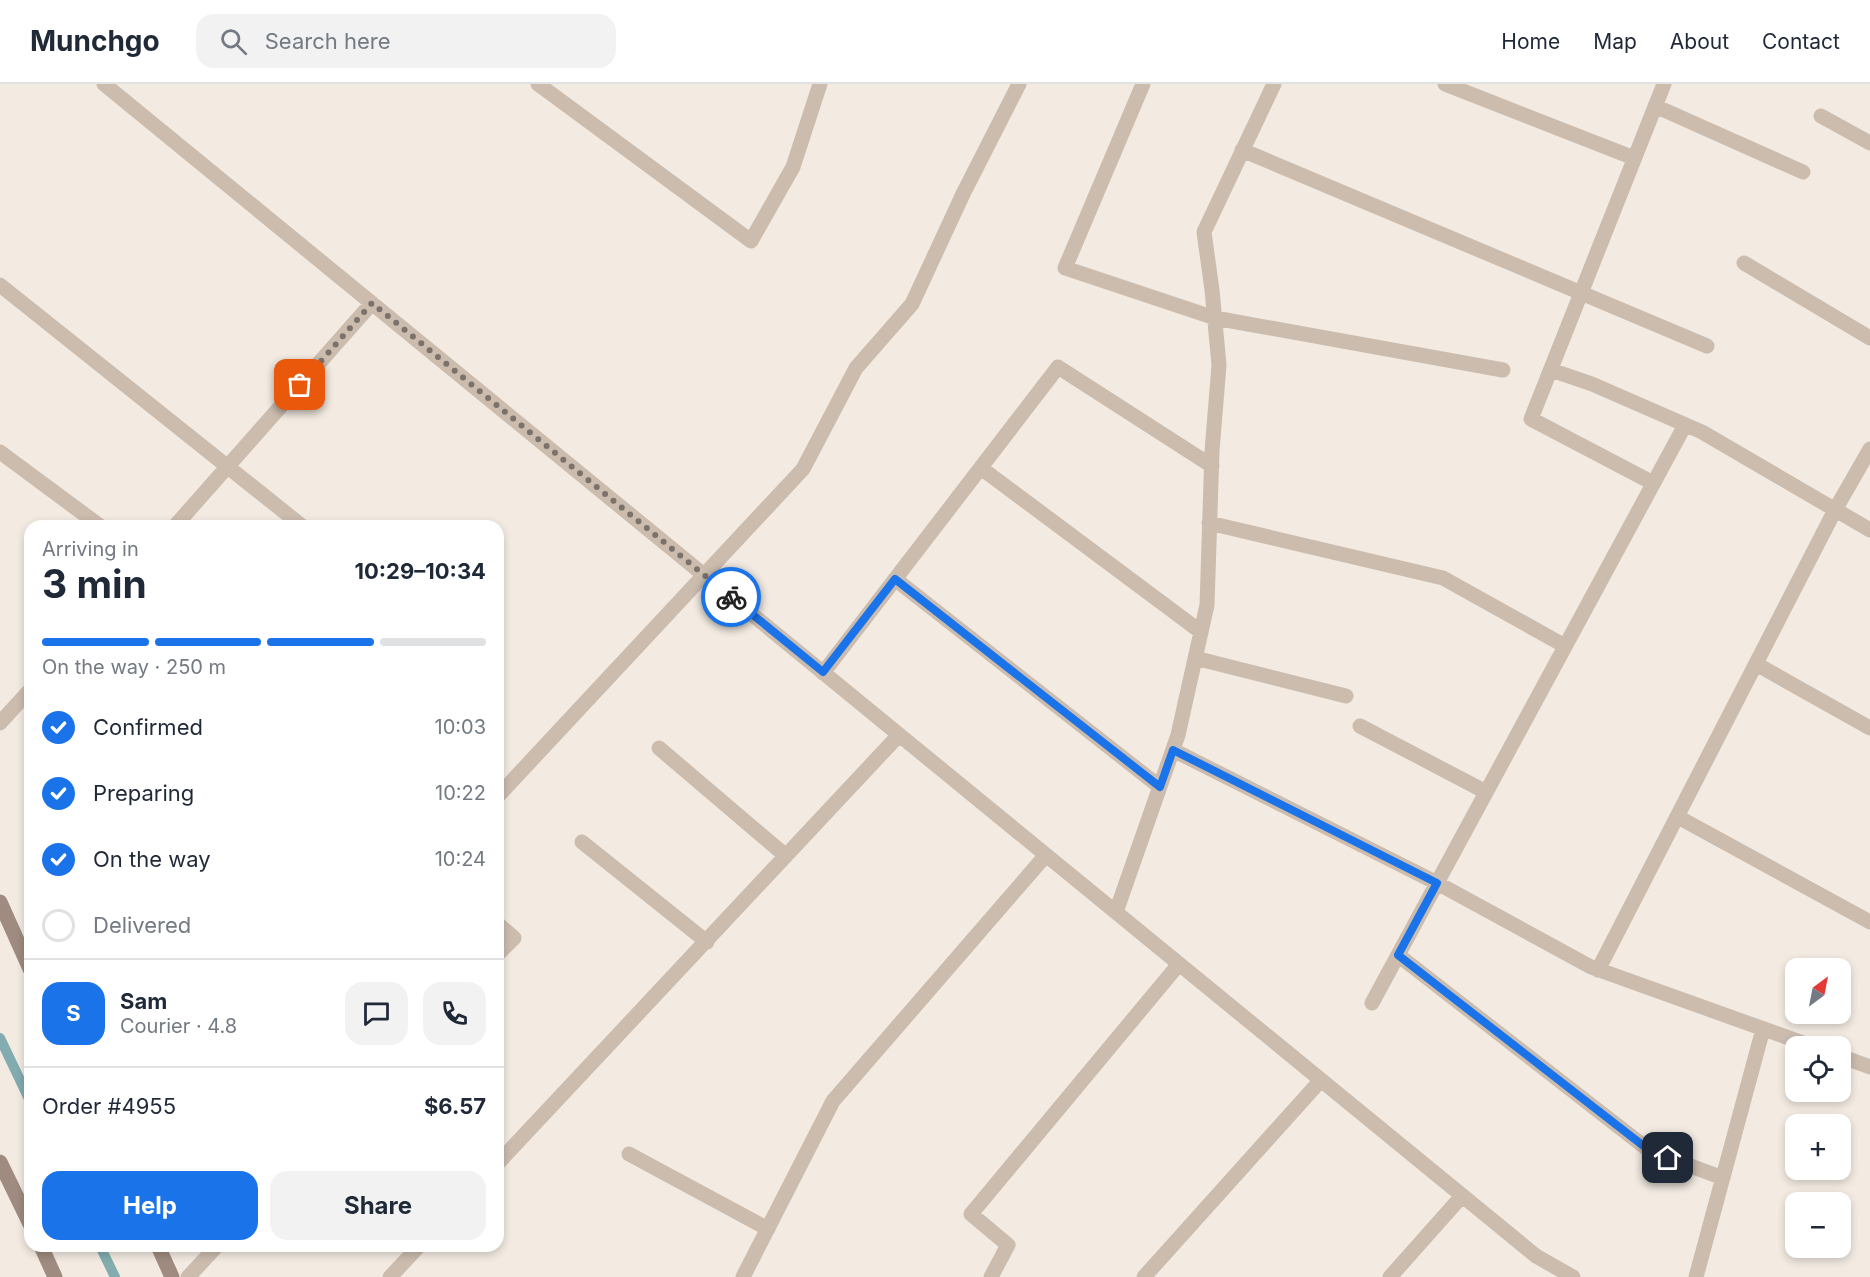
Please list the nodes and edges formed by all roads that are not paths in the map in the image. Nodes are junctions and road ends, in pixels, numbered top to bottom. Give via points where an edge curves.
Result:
1 (104, 84) edge
2 (538, 84) edge
3 (820, 84) edge
4 (1019, 84) edge
5 (1143, 84) edge
6 (1274, 84) edge
7 (1445, 84) edge
8 (1664, 84) edge
9 (1655, 106) junction
10 (1821, 116) dead end
11 (1870, 143) edge
12 (1242, 150) junction
13 (1634, 159) junction
14 (1803, 172) dead end
15 (1744, 263) dead end
16 (0, 285) edge
17 (1581, 293) junction
18 (372, 303) junction
19 (1215, 318) junction
20 (1870, 338) edge
21 (1707, 346) dead end
22 (1503, 370) dead end
23 (1551, 370) junction
24 (1685, 425) junction
25 (1870, 449) edge
26 (0, 452) edge
27 (1212, 466) junction
28 (227, 467) junction
29 (981, 468) junction
30 (1653, 483) junction
31 (1835, 510) junction
32 (92, 520) edge
33 (180, 520) edge
34 (294, 520) edge
35 (1209, 523) junction
36 (1870, 530) edge
37 (705, 576) junction
38 (895, 579) junction
39 (1201, 632) junction
40 (1566, 646) junction
41 (1195, 658) junction
42 (1756, 664) junction
43 (823, 672) junction
44 (1346, 696) dead end
45 (24, 697) edge
46 (0, 723) edge
47 (1360, 726) dead end
48 (1870, 728) edge
49 (899, 735) junction
50 (659, 748) dead end
51 (1173, 750) junction
52 (1160, 787) junction
53 (504, 790) edge
54 (1486, 792) junction
55 (1678, 817) junction
56 (582, 842) dead end
57 (1046, 855) junction
58 (786, 856) junction
59 (1437, 883) junction
60 (0, 902) edge
61 (1116, 912) junction
62 (1870, 922) edge
63 (504, 929) edge
64 (707, 942) junction
65 (504, 948) edge
66 (1398, 955) junction
67 (24, 956) edge
68 (1179, 963) junction
69 (1598, 970) junction
70 (1372, 1003) dead end
71 (1763, 1029) junction
72 (1785, 1037) edge
73 (1851, 1060) edge
74 (1870, 1067) edge
75 (1321, 1080) junction
76 (629, 1154) dead end
77 (504, 1157) edge
78 (0, 1162) edge
79 (1723, 1178) junction
80 (1462, 1196) junction
81 (24, 1212) edge
82 (768, 1229) junction
83 (44, 1252) edge
84 (161, 1252) edge
85 (212, 1252) edge
86 (413, 1252) edge
87 (55, 1277) edge
88 (172, 1277) edge
89 (188, 1277) edge
90 (390, 1277) edge
91 (743, 1277) edge
92 (991, 1277) edge
93 (1144, 1277) edge
94 (1390, 1277) edge
95 (1573, 1277) edge
96 (1696, 1277) edge

1 - 18 street
2 - 3 street via 751,242 792,167
4 - 37 street via 912,304 856,368 804,469
5 - 19 street via 1065,268
6 - 12 street
7 - 13 street
8 - 9 street
9 - 13 street
9 - 14 street
10 - 11 street
12 - 17 street
12 - 19 street via 1204,232
13 - 17 street
15 - 20 street
16 - 28 street
17 - 21 street
17 - 23 street
18 - 28 street
18 - 37 street
19 - 22 street
19 - 27 street via 1219,365
23 - 24 street
23 - 30 street via 1531,419
24 - 30 street
24 - 31 street
25 - 31 street
26 - 32 street
27 - 29 street via 1058,367
27 - 35 street
28 - 33 street
28 - 34 street
29 - 38 street
29 - 39 street
30 - 40 street
31 - 36 street
31 - 42 street
35 - 39 street via 1207,605
35 - 40 street via 1443,578
37 - 43 street
37 - 53 street
38 - 43 street
38 - 52 street
39 - 41 street
40 - 54 street
41 - 44 street
41 - 51 street
42 - 48 street
42 - 55 street
43 - 49 street
45 - 46 street
47 - 54 street
49 - 57 street
49 - 58 street
50 - 58 street
51 - 52 street
51 - 59 street
52 - 61 street
54 - 59 street
55 - 62 street
55 - 69 street
56 - 64 street
57 - 61 street
57 - 82 street via 833,1101
58 - 64 street
59 - 66 street
59 - 69 street
60 - 67 main road
61 - 68 street
63 - 65 street via 514,938
64 - 77 street
66 - 70 street
66 - 79 street via 1650,1151
68 - 75 street
68 - 92 street via 970,1214 1008,1245
69 - 71 street
71 - 72 street
71 - 79 street
73 - 74 street
75 - 80 street
75 - 93 street
76 - 82 street
78 - 81 main road
79 - 96 street
80 - 94 street
80 - 95 street via 1536,1256
82 - 91 street
83 - 87 main road
84 - 88 main road
85 - 89 street
86 - 90 street

